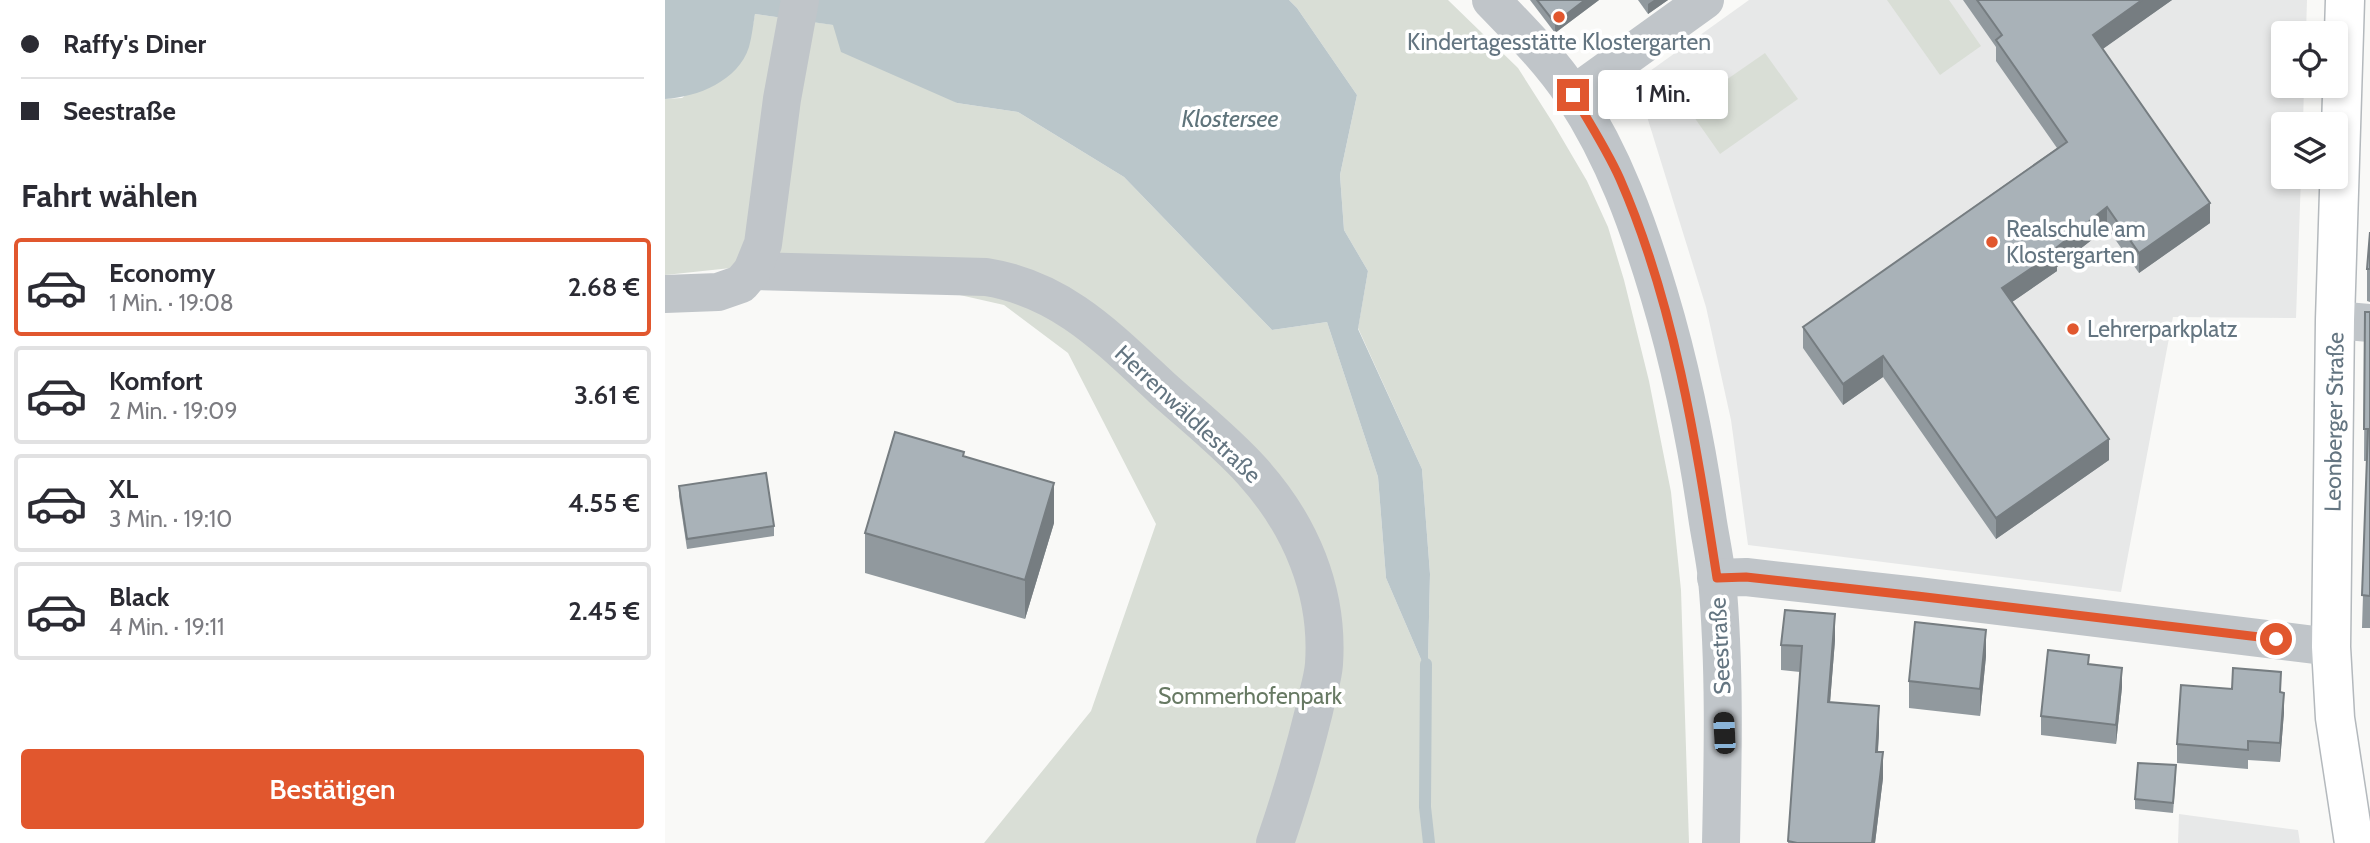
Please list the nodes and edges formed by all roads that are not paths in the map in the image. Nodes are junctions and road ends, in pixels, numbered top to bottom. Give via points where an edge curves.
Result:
1 (1491, 0) edge
2 (1705, 0) edge
3 (2345, 0) edge
4 (797, 11) edge
5 (1573, 95) junction
6 (752, 271) junction
7 (665, 295) edge
8 (2353, 321) edge
9 (1717, 578) junction
10 (2331, 646) junction
11 (1275, 843) edge
12 (1721, 843) edge
13 (2354, 843) edge

1 - 5 street, Seestraße
2 - 5 street
3 - 8 main road, Leonberger Straße
4 - 6 street via 763,244
5 - 9 street, Seestraße via 1629,200 1668,326 1691,416
6 - 7 street via 741,284 718,292
6 - 11 street, Herrenwäldlestraße via 986,277 1034,290 1078,313 1251,469 1295,529 1317,588 1324,627 1324,666 1303,757
8 - 10 main road, Leonberger Straße
9 - 10 street via 1746,577
9 - 12 street, Seestraße via 1724,733
10 - 13 main road, Leonberger Straße via 2335,718

